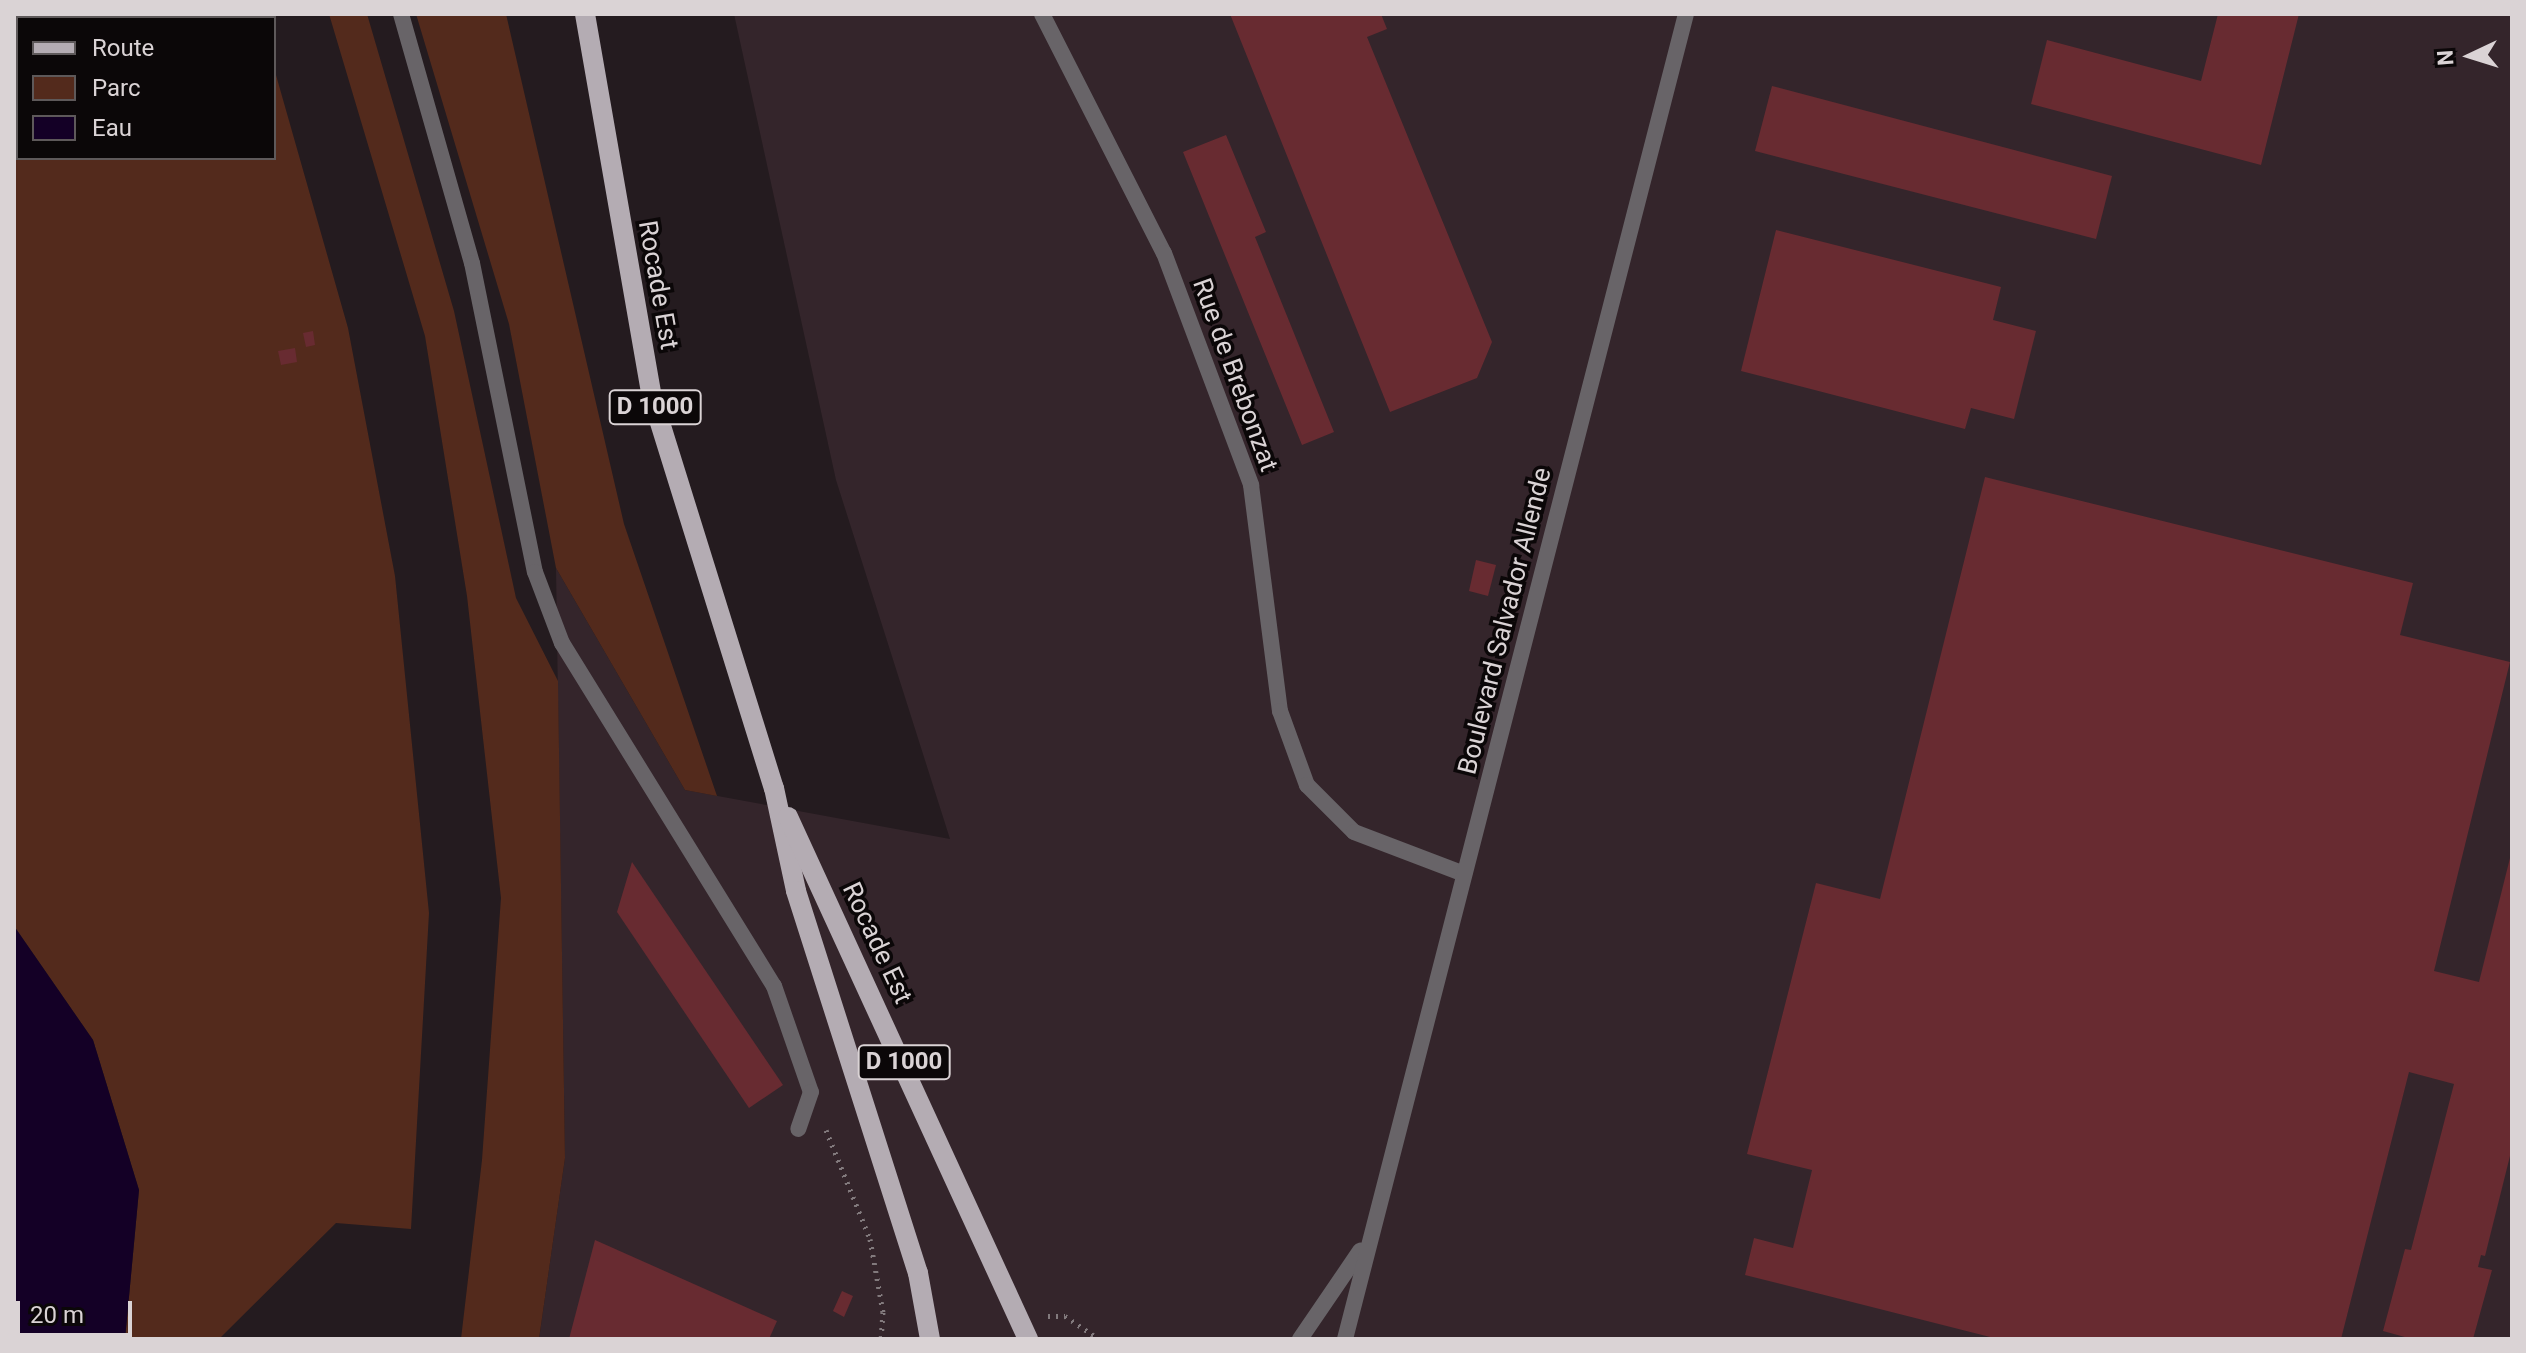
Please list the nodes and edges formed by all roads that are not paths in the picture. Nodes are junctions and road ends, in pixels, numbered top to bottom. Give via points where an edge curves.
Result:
1 (401, 14) edge
2 (585, 14) edge
3 (1042, 14) edge
4 (1686, 14) edge
5 (774, 788) junction
6 (1464, 874) junction
7 (798, 1129) dead end
8 (1367, 1239) junction
9 (930, 1339) edge
10 (1028, 1339) edge
11 (1300, 1339) edge
12 (1345, 1339) edge

1 - 7 street via 472,263 535,572 562,643 774,986 811,1092
2 - 5 main road, Rocade Est / D 1000 via 652,397
3 - 6 street, Rue de Brebonzat via 1164,253 1251,485 1280,711 1307,785 1354,832
4 - 6 street, Boulevard Salvador Allende
5 - 9 main road, Rocade Est / D 1000 via 796,891 918,1273
5 - 10 main road, Rocade Est / D 1000
6 - 8 street, Boulevard Salvador Allende
8 - 11 street, Boulevard Salvador Allende
8 - 12 street, Boulevard Salvador Allende

